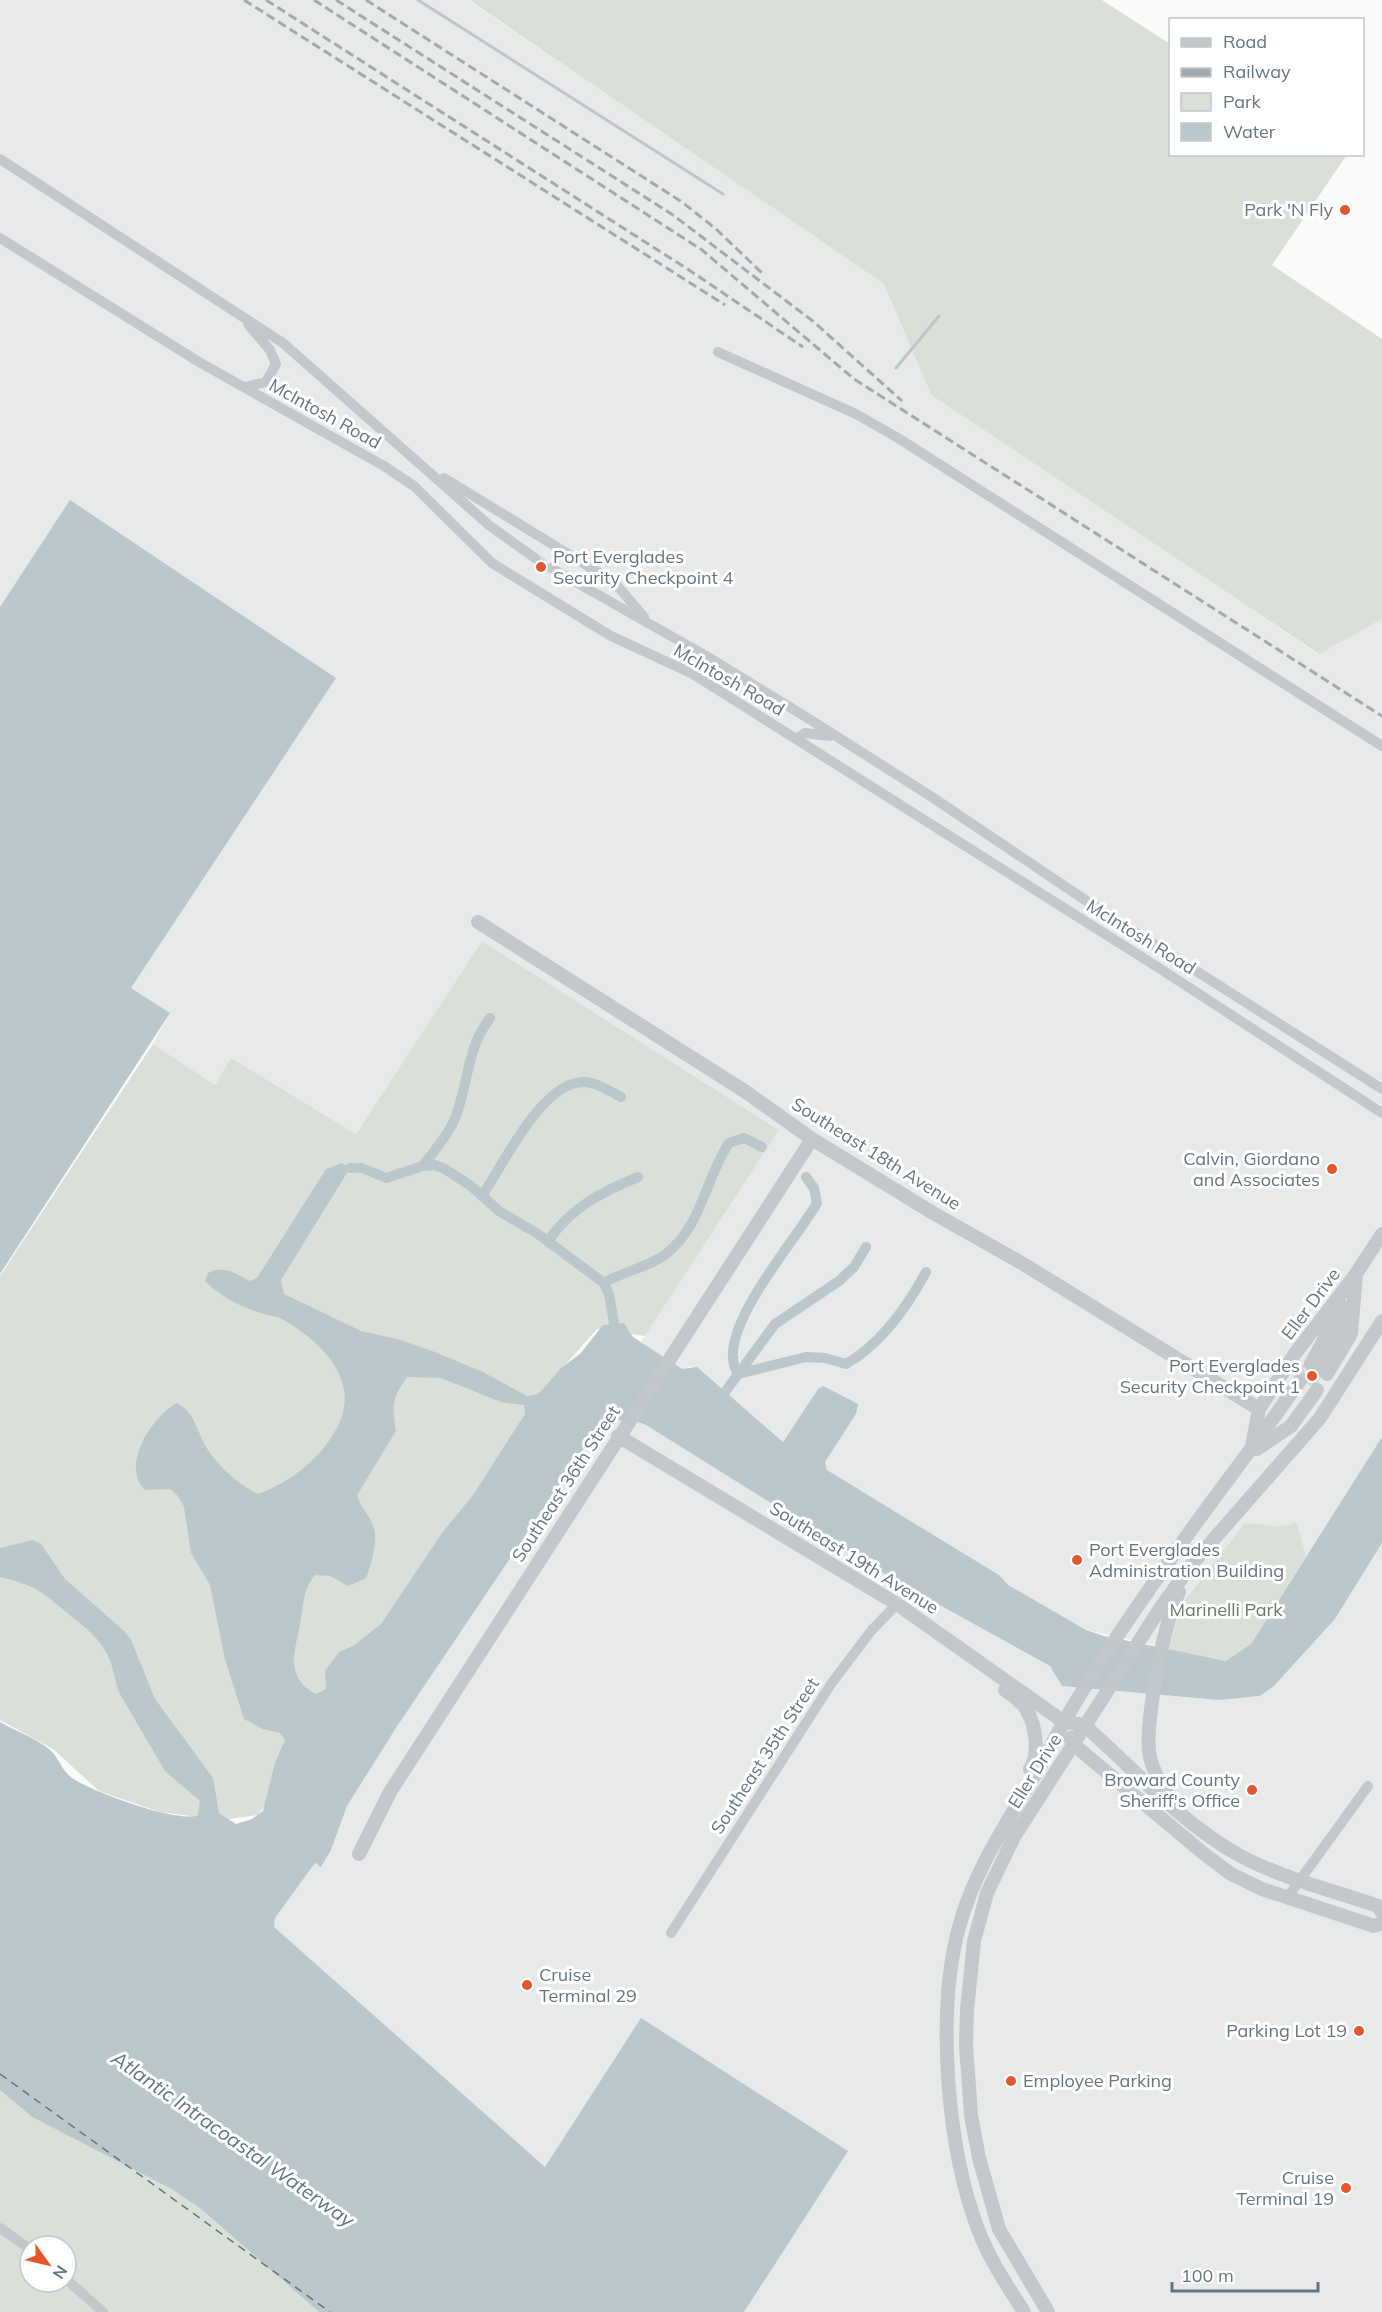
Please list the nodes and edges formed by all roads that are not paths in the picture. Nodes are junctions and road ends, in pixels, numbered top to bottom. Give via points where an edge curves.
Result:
1 (0, 159) edge
2 (0, 238) edge
3 (239, 314) junction
4 (718, 352) dead end
5 (245, 387) junction
6 (423, 466) junction
7 (536, 558) tunnel mouth
8 (551, 568) tunnel mouth
9 (650, 624) junction
10 (836, 737) junction
11 (796, 739) junction
12 (1382, 746) edge
13 (478, 922) dead end
14 (1382, 1089) edge
15 (1382, 1113) edge
16 (812, 1139) junction
17 (1382, 1234) edge
18 (1356, 1274) junction
19 (1382, 1321) edge
20 (1259, 1409) junction
21 (1291, 1426) junction
22 (622, 1430) junction
23 (1306, 1436) junction
24 (1250, 1453) junction
25 (1185, 1538) junction
26 (1192, 1564) junction
27 (897, 1604) junction
28 (915, 1616) junction
29 (1064, 1722) junction
30 (1084, 1725) junction
31 (1073, 1744) junction
32 (1368, 1786) dead end
33 (1183, 1814) junction
34 (1008, 1817) junction
35 (359, 1854) dead end
36 (1301, 1880) junction
37 (1287, 1898) junction
38 (1382, 1912) edge
39 (1382, 1923) edge
40 (670, 1933) dead end
41 (0, 2228) edge
42 (18, 2241) edge
43 (78, 2290) edge
44 (103, 2312) edge
45 (1024, 2312) edge
46 (1048, 2312) edge

1 - 3 street, McIntosh Road
2 - 5 street, McIntosh Road
3 - 5 street via 270,350 276,364 266,382
3 - 6 street, McIntosh Road via 283,343
4 - 12 street via 856,414 898,438
5 - 11 street, McIntosh Road via 414,486 492,562 611,636 693,674
6 - 7 street, McIntosh Road via 490,526
6 - 9 street, McIntosh Road via 614,582
8 - 9 street, McIntosh Road
9 - 10 street, McIntosh Road
10 - 11 street via 812,732
10 - 14 street, McIntosh Road
11 - 15 street, McIntosh Road
13 - 16 street, Southeast 18th Avenue via 746,1092
16 - 20 street, Southeast 18th Avenue
16 - 22 street, Southeast 36th Street
17 - 18 street, Eller Drive
18 - 18 street, Eller Drive via 1332,1328 1315,1366 1351,1334
18 - 20 street, Eller Drive via 1294,1355
19 - 23 street, Eller Drive
20 - 24 street, Eller Drive
21 - 23 street
21 - 24 street, Eller Drive
21 - 24 street, Eller Drive via 1305,1382
22 - 27 street, Southeast 19th Avenue
22 - 35 street, Southeast 36th Street via 390,1792
23 - 26 street, Eller Drive
24 - 25 street, Eller Drive
25 - 26 street
25 - 29 street, Eller Drive
26 - 30 street, Eller Drive
26 - 33 street via 1171,1609 1149,1739 1158,1779
27 - 28 street, Southeast 19th Avenue
27 - 40 street, Southeast 35th Street via 831,1684
28 - 29 street, Southeast 19th Avenue
28 - 34 street via 921,1630 999,1685 1029,1714 1036,1759 1017,1788
29 - 30 street, Southeast 19th Avenue
29 - 31 street
29 - 34 street, Eller Drive
30 - 31 street, Eller Drive
30 - 33 street
31 - 37 street via 1216,1864 1246,1882
31 - 46 street, Eller Drive via 1014,1837 987,1893 974,1941 967,2010 971,2115 987,2191 1005,2241
32 - 36 street
33 - 36 street via 1235,1853
34 - 45 street, Eller Drive via 984,1861 959,1927 950,1979 948,2050 953,2119 968,2196 993,2263
36 - 37 street
36 - 38 street via 1378,1906
37 - 39 street via 1374,1926
41 - 42 street
43 - 44 street

